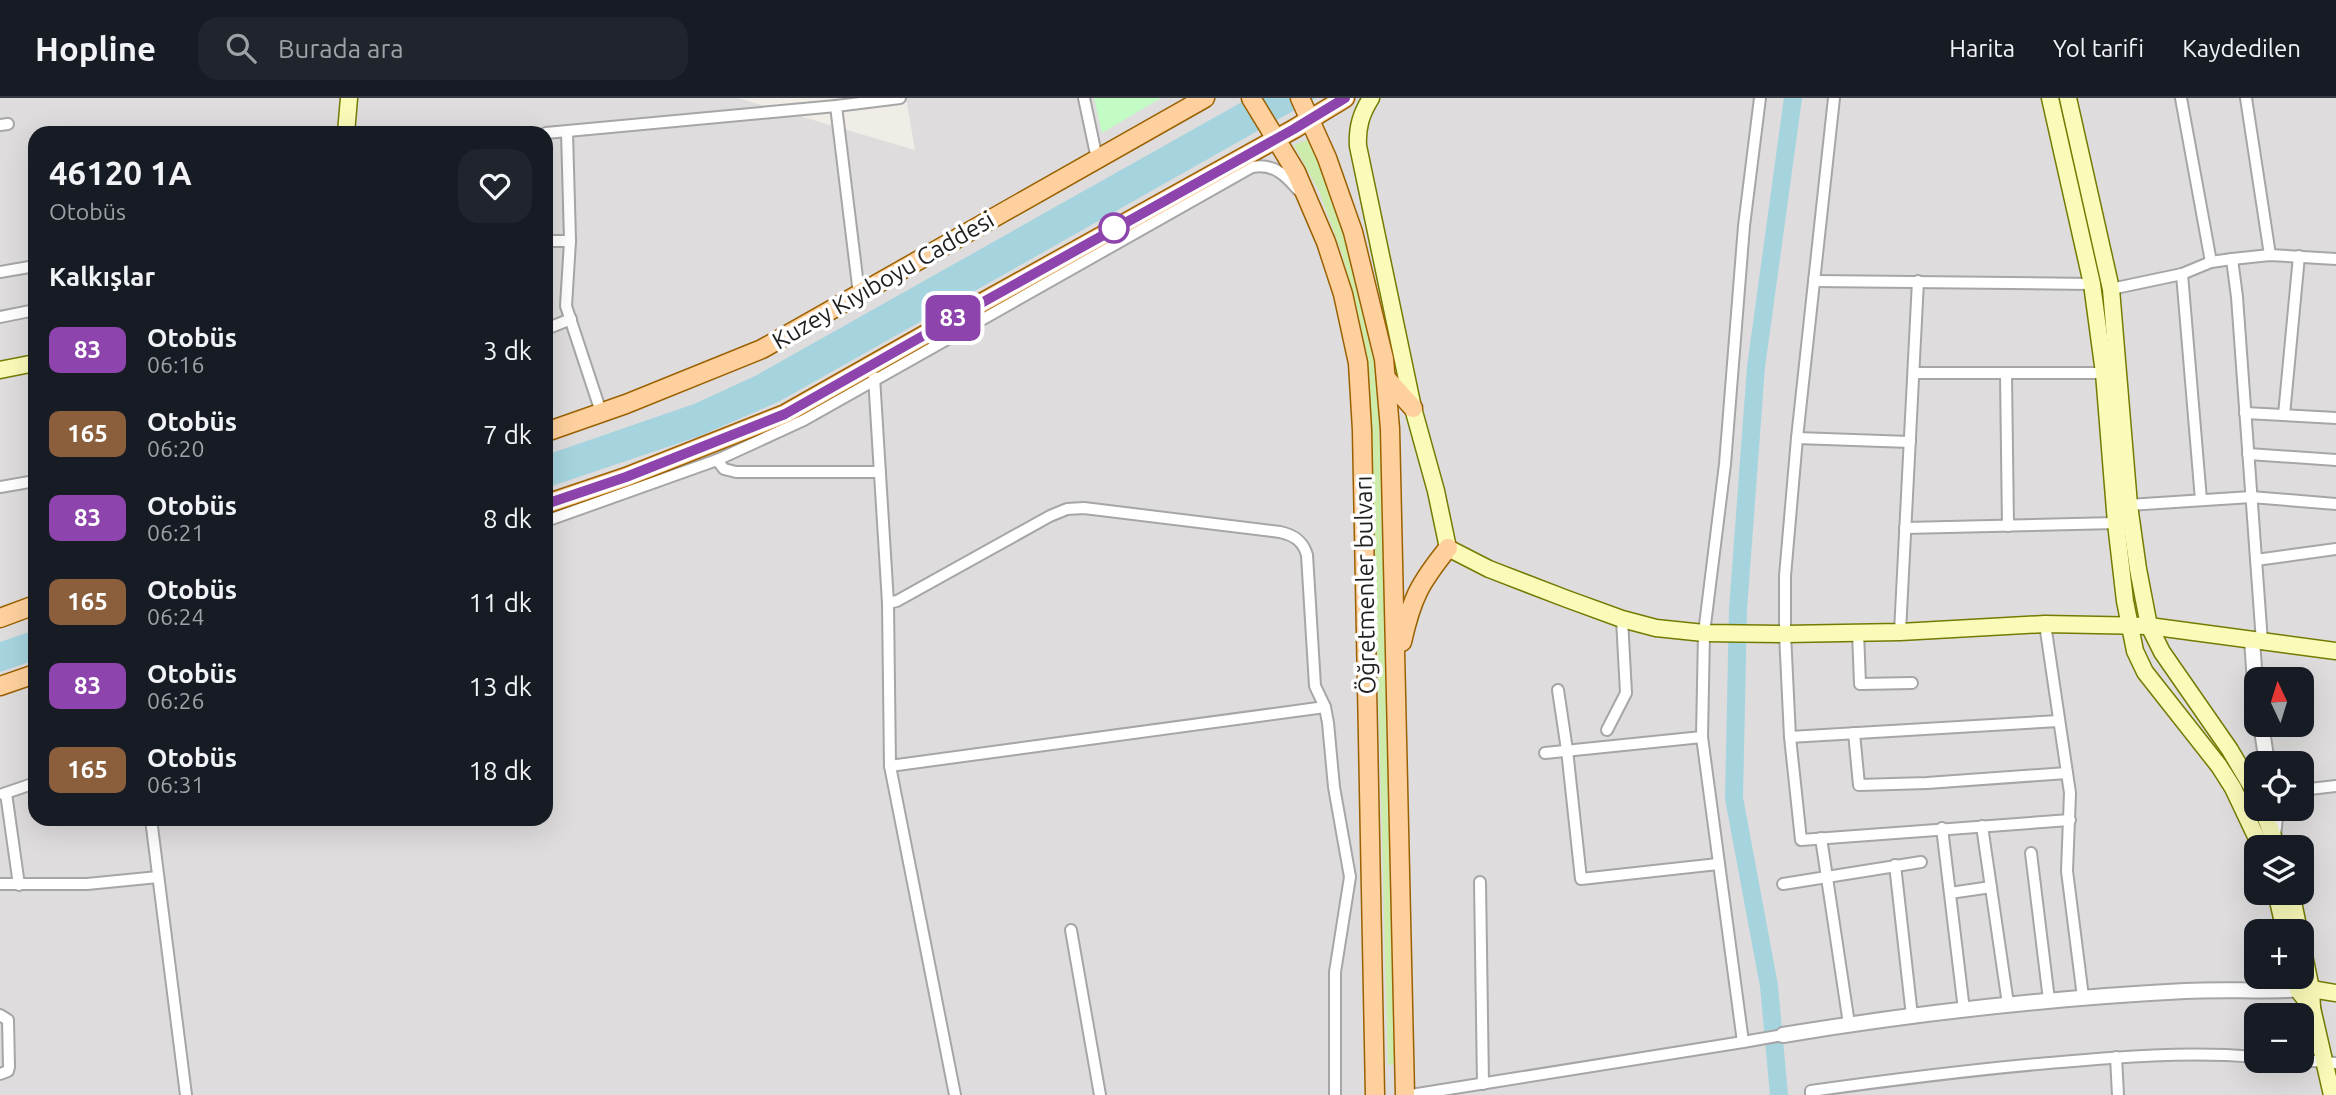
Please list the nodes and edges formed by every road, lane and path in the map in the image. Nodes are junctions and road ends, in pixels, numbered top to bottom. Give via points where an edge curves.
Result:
1 (349, 98) edge
2 (900, 98) edge
3 (1084, 98) edge
4 (1205, 98) edge
5 (1251, 98) edge
6 (1345, 98) edge
7 (1371, 98) edge
8 (1760, 98) edge
9 (1834, 98) edge
10 (2050, 98) edge
11 (2068, 98) edge
12 (2181, 98) edge
13 (2246, 98) edge
14 (836, 106) junction
15 (1305, 109) edge
16 (347, 126) edge
17 (566, 132) junction
18 (553, 133) edge
19 (1273, 134) junction
20 (1097, 159) junction
21 (1311, 206) junction
22 (570, 241) junction
23 (553, 242) edge
24 (2270, 255) junction
25 (2299, 256) junction
26 (2232, 259) junction
27 (2336, 259) edge
28 (2211, 262) junction
29 (28, 267) edge
30 (0, 272) edge
31 (2182, 274) junction
32 (1814, 281) junction
33 (1918, 281) junction
34 (2092, 284) junction
35 (2111, 289) junction
36 (859, 294) junction
37 (28, 311) edge
38 (0, 317) edge
39 (571, 319) junction
40 (553, 326) edge
41 (28, 364) edge
42 (0, 370) edge
43 (874, 372) junction
44 (1913, 373) junction
45 (2104, 373) junction
46 (2006, 374) junction
47 (1386, 378) junction
48 (1413, 408) junction
49 (601, 412) junction
50 (2245, 413) junction
51 (2284, 415) junction
52 (2336, 418) edge
53 (553, 429) edge
54 (1797, 438) junction
55 (1910, 442) junction
56 (2248, 454) junction
57 (717, 460) junction
58 (2336, 460) edge
59 (880, 472) junction
60 (28, 482) edge
61 (0, 487) edge
62 (2251, 497) junction
63 (2201, 500) junction
64 (553, 502) edge
65 (2336, 504) edge
66 (2129, 505) junction
67 (553, 519) edge
68 (2116, 523) junction
69 (2008, 526) junction
70 (1905, 528) junction
71 (1448, 548) junction
72 (2336, 549) edge
73 (2256, 560) junction
74 (888, 603) junction
75 (28, 608) edge
76 (0, 618) edge
77 (1622, 619) junction
78 (2045, 624) junction
79 (2129, 625) junction
80 (2149, 626) junction
81 (1858, 632) junction
82 (1900, 632) junction
83 (1711, 633) junction
84 (1780, 634) junction
85 (2257, 640) junction
86 (2336, 651) edge
87 (2257, 667) edge
88 (1396, 669) junction
89 (28, 676) edge
90 (1912, 683) dead end
91 (0, 686) edge
92 (1558, 690) dead end
93 (1325, 707) junction
94 (2059, 721) junction
95 (1607, 730) dead end
96 (1854, 733) junction
97 (1702, 737) junction
98 (1790, 737) junction
99 (1567, 750) junction
100 (1545, 753) dead end
101 (890, 766) junction
102 (2067, 773) junction
103 (2244, 774) edge
104 (28, 785) edge
105 (2336, 786) edge
106 (2314, 789) edge
107 (3, 794) edge
108 (2070, 820) junction
109 (153, 826) edge
110 (1982, 826) junction
111 (1942, 828) junction
112 (2264, 835) edge
113 (1821, 838) junction
114 (2031, 853) dead end
115 (1921, 862) dead end
116 (1718, 864) junction
117 (1895, 865) junction
118 (1370, 876) junction
119 (158, 877) junction
120 (1350, 877) junction
121 (1827, 877) junction
122 (1480, 882) dead end
123 (0, 884) edge
124 (1783, 884) dead end
125 (19, 885) junction
126 (1991, 887) junction
127 (1950, 893) junction
128 (1071, 929) dead end
129 (2244, 988) edge
130 (2314, 988) edge
131 (2303, 989) edge
132 (2335, 992) edge
133 (2083, 997) junction
134 (2049, 1000) junction
135 (2008, 1004) junction
136 (1964, 1010) junction
137 (0, 1015) edge
138 (1912, 1016) junction
139 (1849, 1024) junction
140 (1783, 1035) joint
141 (1743, 1042) junction
142 (2244, 1056) edge
143 (2116, 1057) junction
144 (2330, 1062) edge
145 (0, 1074) edge
146 (1482, 1084) junction
147 (186, 1095) edge
148 (955, 1095) edge
149 (1100, 1095) edge
150 (1335, 1095) edge
151 (1375, 1095) edge
152 (1405, 1095) edge
153 (1412, 1095) edge
154 (1811, 1095) edge
155 (2118, 1095) edge
156 (2332, 1095) edge

1 - 16 main road
2 - 14 street
3 - 20 street
4 - 20 main road, Kuzey Kıyıboyu Caddesi
5 - 19 main road, Öğretmenler bulvarı
6 - 15 main road
7 - 48 main road via 1360,116 1358,146
8 - 83 street via 1744,226
9 - 32 street
10 - 34 main road
11 - 35 main road
12 - 28 street
13 - 24 street
14 - 17 street
14 - 36 street
15 - 19 main road via 1294,129
15 - 47 main road, Öğretmenler bulvarı via 1353,232
17 - 18 street
17 - 22 street
19 - 21 main road, Öğretmenler bulvarı
19 - 43 main road
20 - 36 main road, Kuzey Kıyıboyu Caddesi
21 - 43 street via 1273,167 1252,167
21 - 118 main road, Öğretmenler bulvarı via 1343,294 1358,363
22 - 23 street
22 - 39 street via 566,298
24 - 25 street
24 - 26 street
25 - 27 street
25 - 51 street
26 - 28 street
26 - 50 street
28 - 31 street
29 - 30 street
31 - 35 street
31 - 63 street
32 - 33 street
32 - 54 street
33 - 34 street
33 - 44 street
34 - 45 main road
35 - 66 main road
36 - 49 main road, Kuzey Kıyıboyu Caddesi via 762,349
37 - 38 street
39 - 40 street
39 - 49 street
41 - 42 main road
43 - 57 street via 794,425
43 - 59 street
43 - 64 main road via 785,414
44 - 46 street
44 - 55 street
45 - 46 street
45 - 68 main road
46 - 69 street
47 - 48 main road
47 - 88 main road, Öğretmenler bulvarı
48 - 71 main road
49 - 53 main road, Kuzey Kıyıboyu Caddesi
50 - 51 street
50 - 56 street
51 - 52 street
54 - 55 street
54 - 84 street
55 - 70 street
56 - 58 street
56 - 62 street
57 - 59 street via 724,469 736,472
57 - 67 street
59 - 74 street
60 - 61 street
62 - 63 street
62 - 65 street
62 - 73 street
63 - 66 street
66 - 80 main road
68 - 69 street
68 - 79 main road
69 - 70 street
70 - 82 street
71 - 77 main road via 1489,569
71 - 88 main road via 1421,582 1409,611
72 - 73 street
73 - 85 street
74 - 93 street via 1068,509 1289,534 1301,542 1307,555 1315,685
74 - 101 street
75 - 76 main road
77 - 83 main road via 1656,628
77 - 95 street via 1626,693
78 - 79 main road
78 - 82 main road
78 - 94 street
79 - 80 main road
79 - 112 main road via 2145,672 2219,766
80 - 85 main road
80 - 103 main road
81 - 82 main road
81 - 84 main road
81 - 90 street via 1860,684
83 - 84 main road
83 - 97 street
84 - 98 street
85 - 86 main road
85 - 87 street
88 - 152 main road, Öğretmenler bulvarı
89 - 91 main road
92 - 99 street
93 - 101 street
93 - 120 street
94 - 96 street
94 - 102 street
96 - 98 street
96 - 102 street via 1859,785
97 - 99 street
97 - 116 street
98 - 113 street via 1801,840
99 - 100 street
99 - 116 street via 1581,879
101 - 148 street
102 - 108 street
104 - 107 street
105 - 106 street
107 - 125 street
108 - 110 street
108 - 133 street via 2067,871
109 - 119 street
110 - 111 street
110 - 126 street
111 - 113 street
111 - 127 street
113 - 121 street
114 - 134 street
115 - 117 street
116 - 141 street
117 - 121 street
117 - 138 street
118 - 120 street
118 - 151 main road, Öğretmenler bulvarı
119 - 125 street
119 - 147 street
120 - 150 street via 1335,972
121 - 124 street
121 - 139 street
122 - 146 street
123 - 125 street
126 - 127 street
126 - 135 street
127 - 136 street
128 - 149 street
129 - 133 street
130 - 132 main road
131 - 144 main road
133 - 134 street
134 - 135 street
135 - 136 street
136 - 138 street
137 - 145 street via 8,1020 9,1067
138 - 139 street
139 - 140 street
140 - 141 street
141 - 146 street
142 - 143 street
143 - 154 street via 1954,1072 1811,1091
143 - 155 street
144 - 156 main road
146 - 153 street

